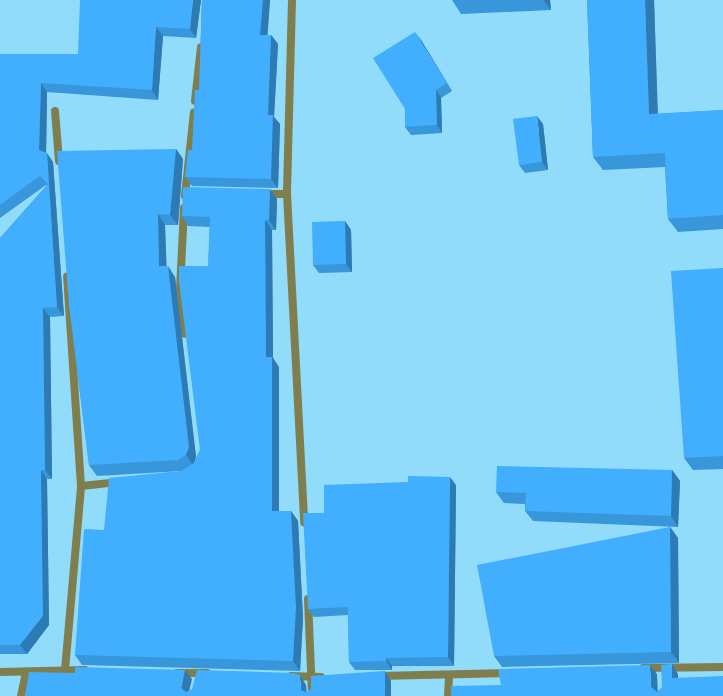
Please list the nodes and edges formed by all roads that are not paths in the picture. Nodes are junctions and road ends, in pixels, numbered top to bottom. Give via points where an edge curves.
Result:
1 (292, 0) edge
2 (202, 40) edge
3 (55, 111) dead end
4 (60, 174) edge
5 (256, 193) edge
6 (287, 194) junction
7 (66, 262) edge
8 (187, 344) edge
9 (127, 482) edge
10 (82, 486) junction
11 (305, 535) edge
12 (308, 590) edge
13 (723, 666) edge
14 (631, 669) edge
15 (65, 670) junction
16 (96, 671) edge
17 (0, 672) edge
18 (26, 672) junction
19 (167, 672) edge
20 (520, 673) edge
21 (214, 674) edge
22 (449, 675) junction
23 (282, 676) edge
24 (366, 676) edge
25 (312, 677) junction
26 (328, 677) edge
27 (21, 696) edge
28 (312, 696) edge
29 (448, 696) edge

1 - 6 street
2 - 8 street via 180,291
3 - 4 street
5 - 6 street
6 - 11 street
7 - 10 street
9 - 10 street
10 - 15 street
12 - 25 street
13 - 14 street via 662,671
15 - 16 street
15 - 18 street
17 - 18 street
18 - 27 street
19 - 21 street via 198,677
20 - 22 street
22 - 24 street
22 - 29 street
23 - 25 street
25 - 26 street
25 - 28 street

